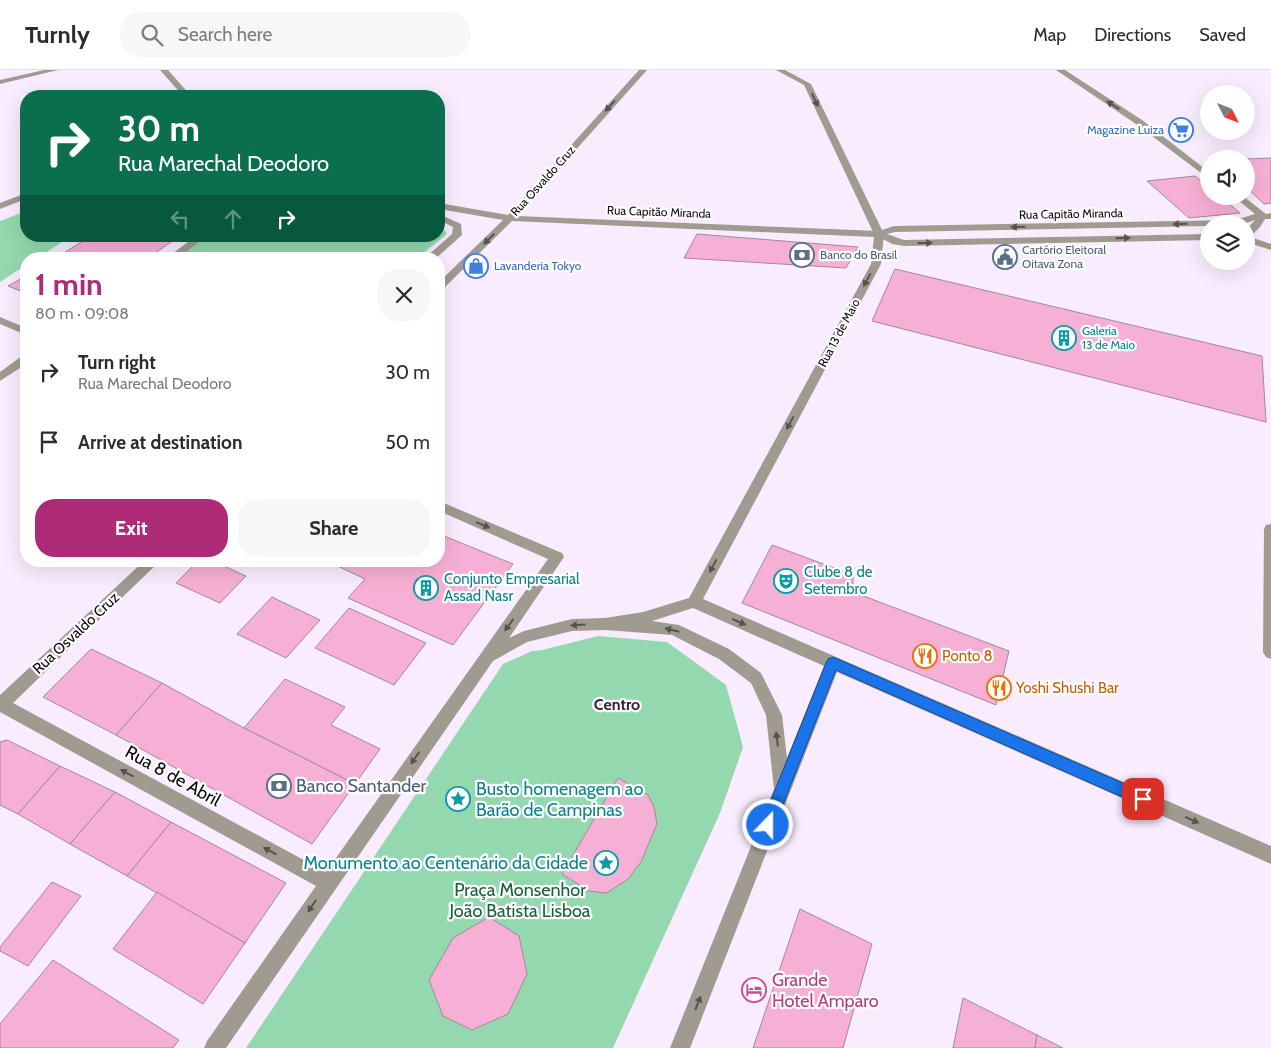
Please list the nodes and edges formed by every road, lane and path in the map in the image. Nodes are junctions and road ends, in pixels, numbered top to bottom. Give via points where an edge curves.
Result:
1 (54, 70) edge
2 (164, 70) edge
3 (643, 70) edge
4 (780, 70) edge
5 (1060, 70) edge
6 (0, 82) edge
7 (181, 90) edge
8 (1200, 169) edge
9 (20, 198) edge
10 (1251, 205) edge
11 (0, 206) edge
12 (445, 207) edge
13 (1267, 215) edge
14 (510, 218) junction
15 (445, 220) edge
16 (1255, 227) edge
17 (878, 234) junction
18 (1200, 238) edge
19 (1255, 241) edge
20 (194, 242) edge
21 (1271, 247) edge
22 (182, 252) edge
23 (437, 252) edge
24 (445, 281) edge
25 (0, 320) edge
26 (20, 329) edge
27 (20, 363) edge
28 (0, 377) edge
29 (445, 509) edge
30 (1271, 529) edge
31 (147, 567) edge
32 (694, 602) junction
33 (605, 624) junction
34 (1271, 652) edge
35 (484, 659) junction
36 (833, 663) junction
37 (0, 705) edge
38 (783, 788) junction
39 (1271, 855) edge
40 (328, 883) junction
41 (214, 1048) edge
42 (680, 1048) edge

1 - 6 street
2 - 7 street
3 -> 14 street, Rua Osvaldo Cruz
4 -> 17 street, Rua 13 de Maio via 807,84
8 -> 5 street via 1139,122
9 - 11 street
10 - 13 street
12 - 14 street, Rua Capitão Miranda
13 - 16 street
13 -> 17 street, Rua Capitão Miranda via 1236,223 894,230
14 - 17 street, Rua Capitão Miranda
14 -> 24 street, Rua Osvaldo Cruz
15 - 23 street via 458,226 457,234
17 -> 18 street, Rua Capitão Miranda via 904,244
17 -> 32 street, Rua 13 de Maio via 876,264
19 - 21 street
20 - 22 street
25 - 26 street
27 - 28 street
29 -> 35 street via 557,557
30 - 34 street
31 - 37 street, Rua Osvaldo Cruz
32 - 33 street via 643,618
32 -> 36 street
33 -> 35 street via 572,625 524,637
38 -> 33 street via 774,715 756,678 724,654 674,629
35 -> 40 street
36 - 38 street
36 -> 39 street
40 -> 37 street, Rua 8 de Abril
42 -> 38 street
40 -> 41 street

